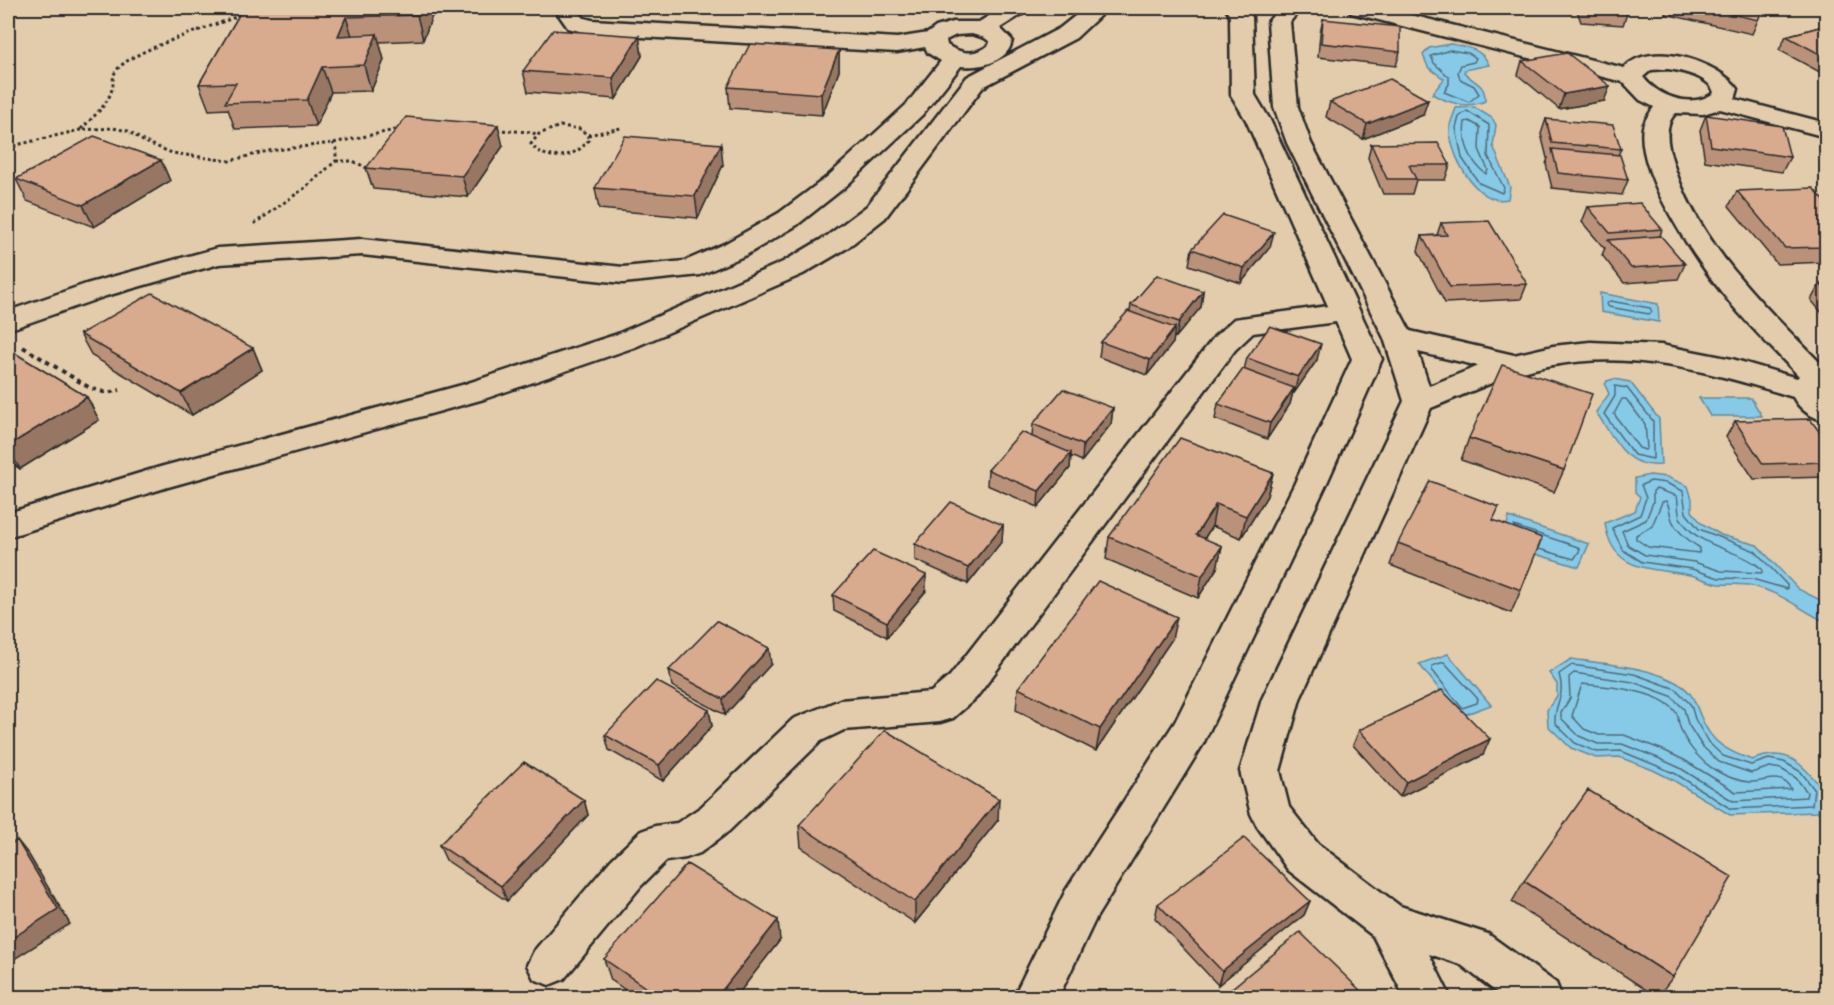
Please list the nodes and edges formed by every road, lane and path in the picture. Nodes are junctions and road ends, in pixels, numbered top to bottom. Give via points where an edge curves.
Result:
1 (564, 8) edge
2 (1016, 8) edge
3 (1097, 8) edge
4 (1237, 8) edge
5 (1290, 8) edge
6 (1359, 8) edge
7 (1417, 8) edge
8 (247, 11) edge
9 (983, 29) junction
10 (935, 39) junction
11 (955, 58) junction
12 (1634, 72) junction
13 (1722, 96) junction
14 (1672, 105) junction
15 (1827, 112) edge
16 (621, 128) dead end
17 (404, 129) edge
18 (81, 130) junction
19 (491, 130) edge
20 (1827, 130) edge
21 (538, 135) junction
22 (588, 135) junction
23 (333, 143) junction
24 (8, 147) edge
25 (336, 161) junction
26 (371, 169) edge
27 (226, 256) junction
28 (1347, 312) junction
29 (13, 332) edge
30 (1399, 338) junction
31 (1514, 365) junction
32 (1817, 383) edge
33 (120, 390) dead end
34 (1419, 401) junction
35 (1827, 411) edge
36 (8, 525) edge
37 (1388, 922) junction
38 (549, 965) dead end
39 (1035, 998) edge
40 (1429, 998) edge
41 (1540, 998) edge

1 - 10 street via 576,22 591,27 897,45
2 - 9 street
3 - 36 street via 1068,33 975,82 876,212 837,242 793,268 625,341 473,392 160,478
4 - 28 street via 1241,17 1243,94
5 - 30 street via 1279,22 1286,107 1299,142
6 - 12 street
7 - 12 street
8 - 18 path via 125,63 116,71 111,91 99,110
9 - 10 street via 954,28
9 - 11 street via 999,37 1001,48 987,57
10 - 11 street via 940,52
11 - 27 street via 915,110 844,176 788,219 736,249 690,269 623,275 362,247
12 - 13 street via 1651,63 1687,66 1719,80
12 - 14 street via 1636,88
13 - 14 street via 1690,107
13 - 15 street
13 - 20 street
14 - 32 street via 1661,112 1654,129 1659,163 1688,223 1733,288
16 - 22 path
17 - 23 path
18 - 23 path via 128,131 172,153 229,161 268,151
18 - 24 path
19 - 21 path
21 - 22 path via 571,126
21 - 22 path via 531,144 534,150 550,156 582,150 588,144
23 - 25 path
25 - 26 path via 353,161
25 - 27 path via 241,236
27 - 29 street via 96,290
28 - 38 street via 1244,325 1219,352 963,687 940,708 840,715 807,730 715,819 686,840 655,844
28 - 39 street via 1367,359 1315,475 1189,733 1081,904
29 - 33 path via 90,388 107,393
30 - 31 street
30 - 34 street
31 - 32 street via 1596,350 1647,352
31 - 34 street
32 - 35 street via 1809,399
34 - 37 street via 1281,699 1260,771 1270,814 1303,857
37 - 40 street
37 - 41 street via 1473,948

